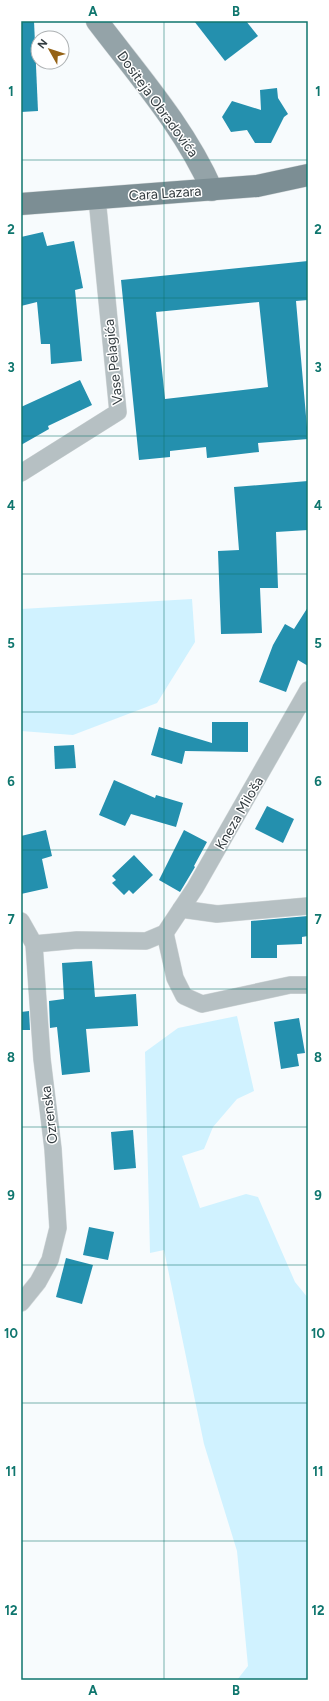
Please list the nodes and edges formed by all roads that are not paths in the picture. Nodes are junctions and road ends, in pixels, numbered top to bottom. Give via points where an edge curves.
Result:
1 (97, 21) edge
2 (308, 175) edge
3 (212, 190) junction
4 (96, 198) junction
5 (21, 204) edge
6 (21, 472) edge
7 (308, 690) edge
8 (303, 710) edge
9 (308, 906) edge
10 (182, 909) junction
11 (21, 921) edge
12 (165, 933) junction
13 (34, 944) junction
14 (308, 985) edge
15 (21, 1303) edge

1 - 3 street, Dositeja Obradovića via 179,130 200,162
2 - 3 main road, Cara Lazara via 257,186
3 - 4 main road, Cara Lazara
4 - 5 main road, Cara Lazara
4 - 6 street, Vase Pelagića via 118,412
7 - 8 street, Kneza Miloša
8 - 10 street, Kneza Miloša via 282,739
9 - 10 street via 217,914
10 - 12 street, Kneza Miloša
11 - 13 street, Ozrenska
12 - 13 street via 146,941 77,940
12 - 14 street via 175,978 184,996 202,1004 290,985
13 - 15 street, Ozrenska via 58,1228 50,1260 38,1282

